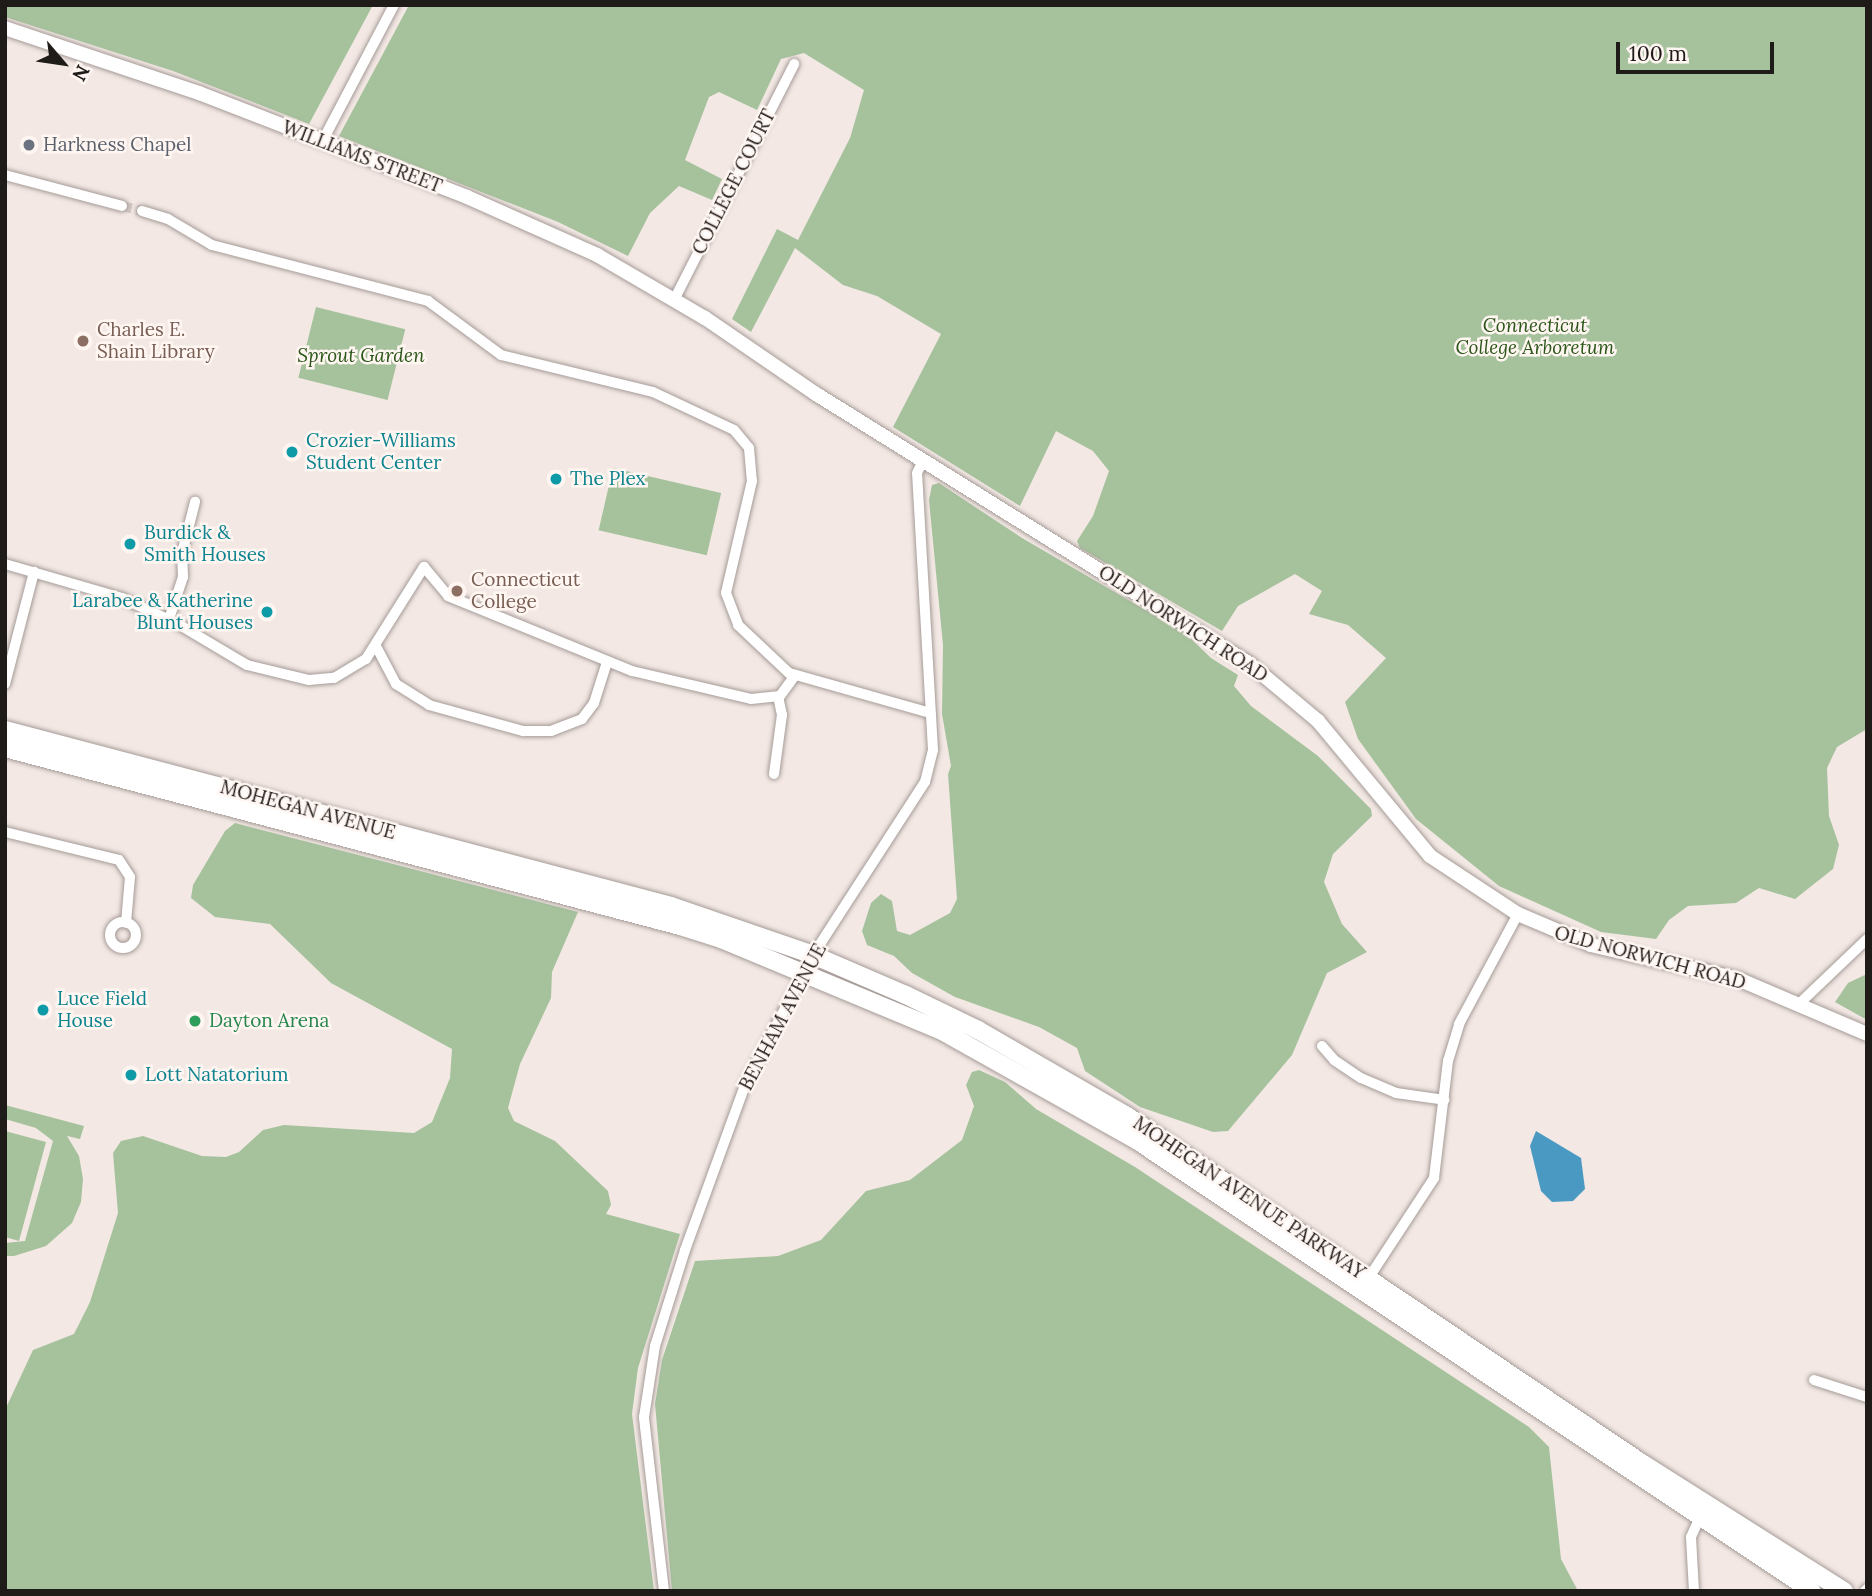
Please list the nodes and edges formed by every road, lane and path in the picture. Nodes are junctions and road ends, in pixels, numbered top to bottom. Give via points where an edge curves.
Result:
1 (394, 5) edge
2 (5, 28) edge
3 (794, 64) dead end
4 (322, 142) junction
5 (5, 175) edge
6 (122, 206) tunnel mouth
7 (142, 211) tunnel mouth
8 (674, 300) junction
9 (705, 318) joint
10 (923, 460) junction
11 (195, 502) dead end
12 (5, 564) edge
13 (34, 572) junction
14 (169, 619) junction
15 (377, 648) junction
16 (607, 662) junction
17 (795, 675) junction
18 (5, 684) edge
19 (778, 696) junction
20 (930, 713) junction
21 (5, 730) edge
22 (5, 748) edge
23 (774, 774) dead end
24 (5, 832) edge
25 (609, 898) junction
26 (1518, 914) junction
27 (125, 923) dead end
28 (1867, 939) edge
29 (813, 955) junction
30 (803, 972) junction
31 (1799, 1004) junction
32 (1867, 1034) edge
33 (1322, 1046) dead end
34 (1445, 1100) junction
35 (1368, 1279) junction
36 (1814, 1380) dead end
37 (1867, 1397) edge
38 (1699, 1519) junction
39 (664, 1591) edge
40 (1694, 1591) edge
41 (1812, 1591) edge
42 (1844, 1591) edge

1 - 4 street
2 - 4 street, WILLIAMS STREET via 126,66
3 - 8 street, COLLEGE COURT
4 - 8 street, WILLIAMS STREET via 541,229
5 - 6 street
7 - 17 street via 169,219 212,245 428,301 506,356 653,392 717,419 747,443 751,493 727,580 727,605 749,637
8 - 9 street, WILLIAMS STREET
9 - 10 street, OLD NORWICH ROAD
10 - 20 street, BENHAM AVENUE via 917,473
10 - 26 street, OLD NORWICH ROAD via 1275,683 1318,721 1430,856
11 - 14 street via 182,553 183,577
12 - 13 street
13 - 14 street via 102,591
13 - 18 street
14 - 15 street via 247,665 309,680 339,676
15 - 16 street via 396,684 429,705 523,731 551,730 582,719 593,703
15 - 16 street via 424,567 447,596
16 - 19 street via 715,693 751,699
17 - 19 street
17 - 20 street
19 - 23 street via 782,715
20 - 29 street, BENHAM AVENUE via 933,750 925,782
21 - 25 highway, MOHEGAN AVENUE
22 - 25 highway, MOHEGAN AVENUE
24 - 27 street via 119,860 130,877
25 - 29 highway, MOHEGAN AVENUE PARKWAY via 671,906
25 - 30 highway, MOHEGAN AVENUE PARKWAY
26 - 31 street, OLD NORWICH ROAD via 1559,936 1701,968
26 - 34 street via 1459,1024 1448,1061
28 - 31 street
29 - 30 street, BENHAM AVENUE
29 - 35 highway, MOHEGAN AVENUE PARKWAY via 966,1024 1060,1076
30 - 38 highway, MOHEGAN AVENUE PARKWAY via 944,1032 1065,1096
30 - 39 street, BENHAM AVENUE via 745,1085 655,1346 644,1417
31 - 32 street, OLD NORWICH ROAD
33 - 34 street via 1334,1060 1384,1088
34 - 35 street via 1434,1178
35 - 42 highway, MOHEGAN AVENUE PARKWAY via 1701,1503
36 - 37 street
38 - 40 street via 1691,1537
38 - 41 highway, MOHEGAN AVENUE PARKWAY

